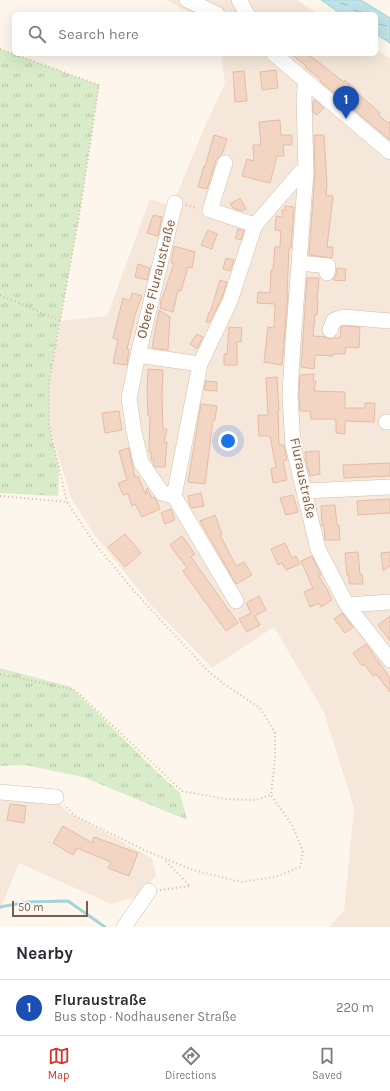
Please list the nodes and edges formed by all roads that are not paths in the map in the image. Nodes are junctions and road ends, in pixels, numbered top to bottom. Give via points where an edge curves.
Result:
1 (187, 0) edge
2 (239, 0) edge
3 (213, 12) edge
4 (246, 12) edge
5 (276, 56) edge
6 (306, 82) junction
7 (390, 152) edge
8 (225, 163) dead end
9 (306, 172) junction
10 (175, 203) road end
11 (255, 225) junction
12 (300, 263) junction
13 (327, 273) dead end
14 (390, 321) edge
15 (330, 330) dead end
16 (138, 355) junction
17 (200, 364) junction
18 (390, 487) edge
19 (305, 491) junction
20 (174, 496) junction
21 (236, 601) dead end
22 (390, 602) edge
23 (347, 605) junction
24 (390, 660) edge
25 (0, 792) edge
26 (56, 797) road end
27 (149, 891) road end
28 (124, 927) edge

1 - 3 street
2 - 4 street
5 - 6 street
6 - 7 street
6 - 9 street, Fluraustraße
8 - 11 street via 210,210
9 - 11 street via 300,173
9 - 12 street, Fluraustraße
10 - 16 street, Obere Fluraustraße
11 - 17 street via 230,301
12 - 13 street via 328,266
12 - 19 street, Fluraustraße via 290,394 293,446
14 - 15 street via 344,317 334,320
16 - 17 street, Obere Fluraustraße
16 - 20 street, Obere Fluraustraße via 129,398 141,462 162,493
17 - 20 street
18 - 19 street
19 - 23 street, Fluraustraße via 318,549
20 - 21 street, Obere Fluraustraße
22 - 23 street
23 - 24 street, Fluraustraße
25 - 26 street
27 - 28 street

